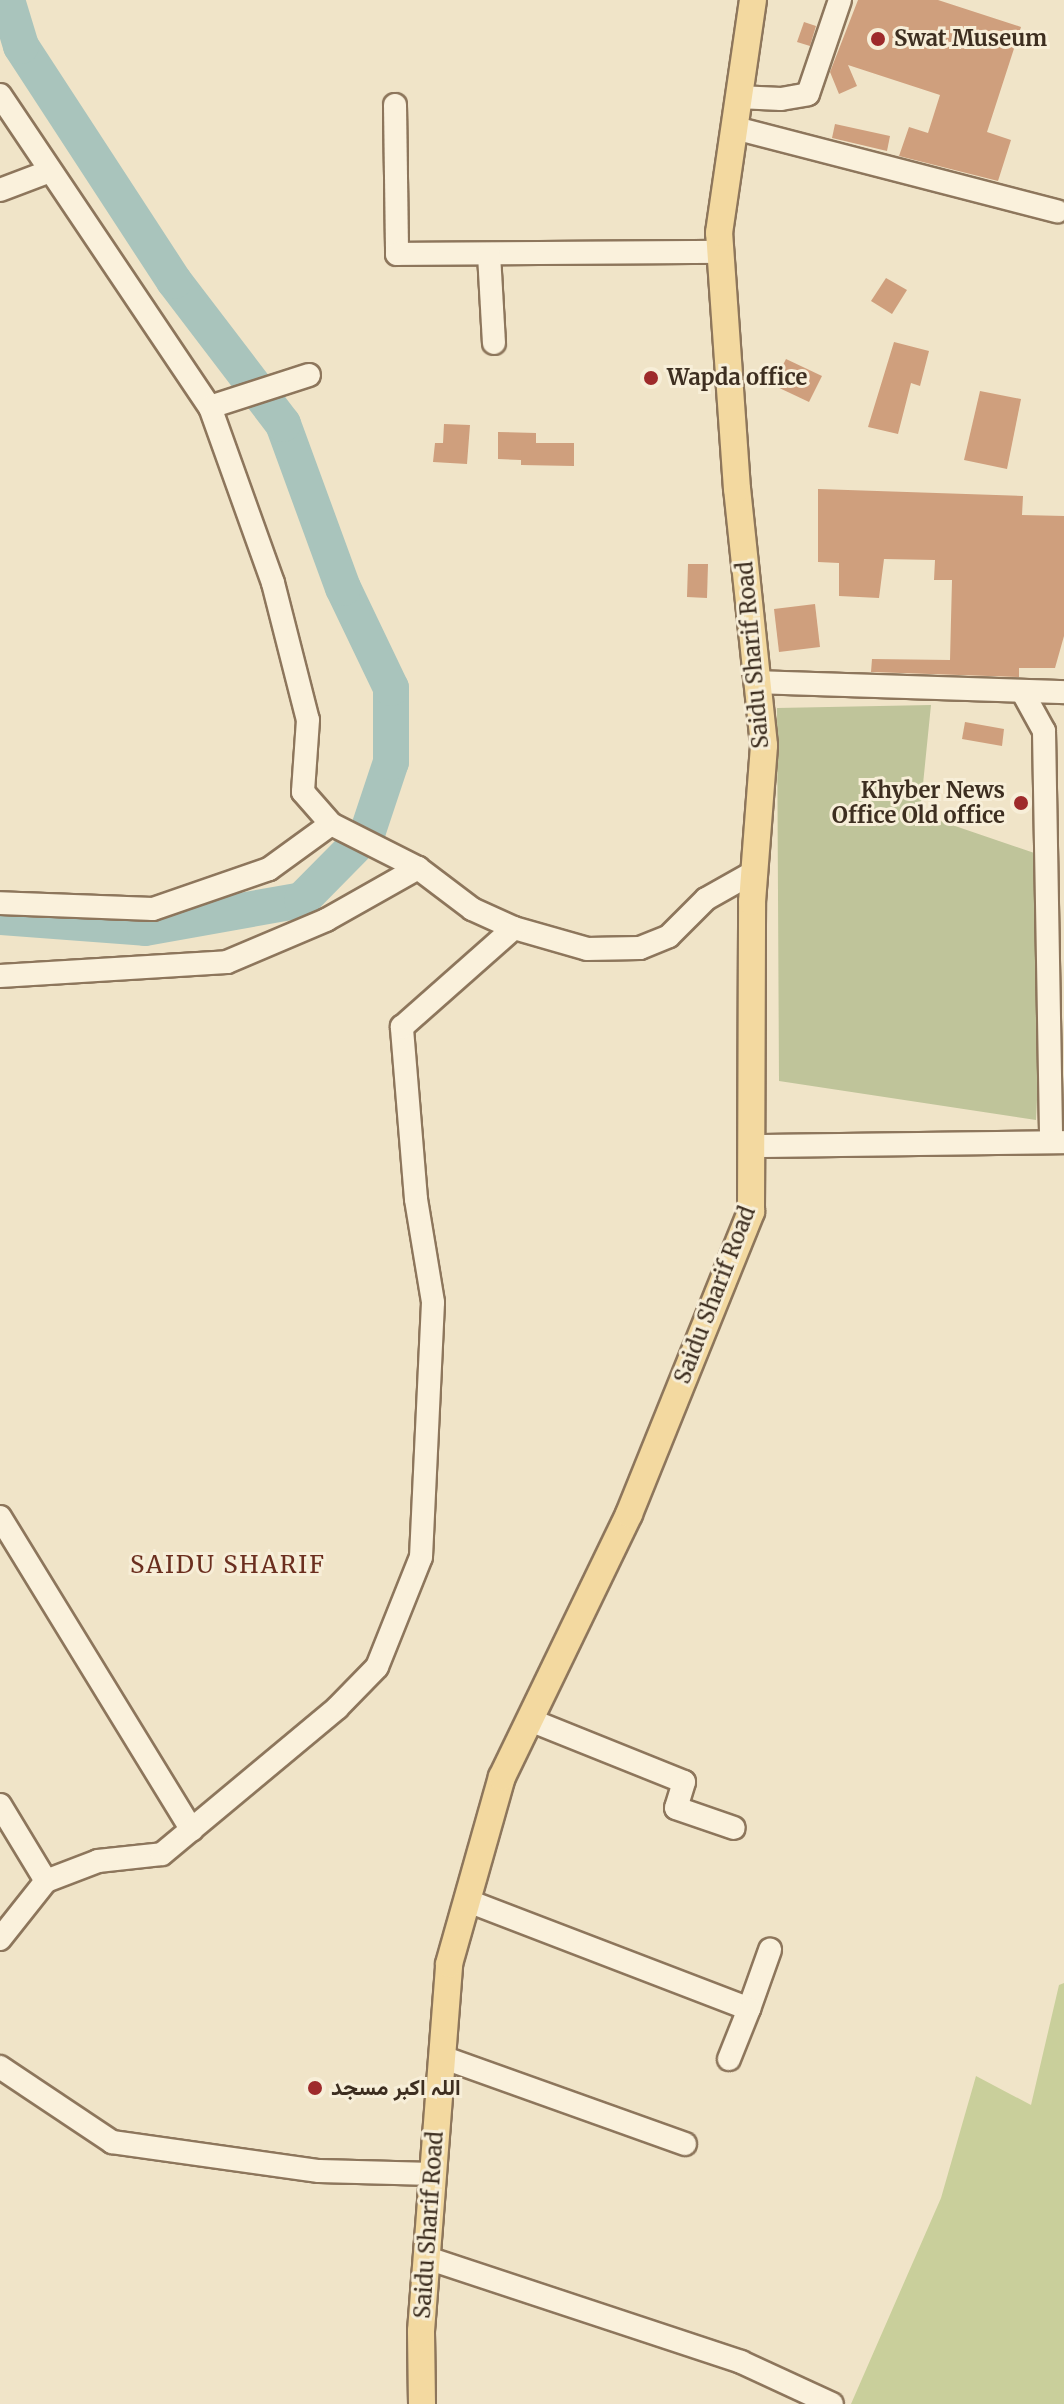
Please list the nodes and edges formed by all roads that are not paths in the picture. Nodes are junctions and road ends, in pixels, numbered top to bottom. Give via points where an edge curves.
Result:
1 (753, 0) edge
2 (840, 0) edge
3 (0, 95) edge
4 (738, 97) junction
5 (395, 105) dead end
6 (735, 128) junction
7 (50, 171) junction
8 (0, 190) edge
9 (1057, 211) dead end
10 (720, 252) junction
11 (489, 254) junction
12 (494, 343) dead end
13 (309, 375) dead end
14 (211, 407) junction
15 (757, 682) junction
16 (1022, 691) junction
17 (1064, 692) edge
18 (332, 824) junction
19 (417, 868) junction
20 (754, 872) junction
21 (0, 903) edge
22 (514, 928) junction
23 (0, 976) edge
24 (1058, 1141) edge
25 (754, 1146) junction
26 (0, 1517) edge
27 (530, 1720) junction
28 (0, 1805) edge
29 (734, 1828) dead end
30 (192, 1830) junction
31 (46, 1881) junction
32 (468, 1901) junction
33 (0, 1939) edge
34 (770, 1950) dead end
35 (749, 2009) junction
36 (442, 2057) junction
37 (729, 2059) dead end
38 (0, 2067) edge
39 (685, 2144) dead end
40 (433, 2174) junction
41 (427, 2258) junction
42 (422, 2404) edge
43 (832, 2404) edge

1 - 4 main road, Saidu Sharif Road
2 - 4 street via 808,94
3 - 7 street
4 - 6 main road, Saidu Sharif Road
5 - 11 street via 397,254
6 - 9 street
6 - 10 main road, Saidu Sharif Road
7 - 8 street
7 - 14 street
10 - 11 street
10 - 15 main road, Saidu Sharif Road
11 - 12 street
13 - 14 street
14 - 18 street via 273,583 308,720 303,792
15 - 16 street
15 - 20 main road, Saidu Sharif Road via 764,745
16 - 17 street
16 - 24 street via 1044,731
18 - 19 street
18 - 21 street via 269,869 153,909
19 - 22 street via 472,909
19 - 23 street via 326,920 227,962
20 - 22 street via 706,899 669,936 640,948 587,949
20 - 25 main road, Saidu Sharif Road
22 - 30 street via 402,1027 416,1199 433,1302 421,1557 377,1667 337,1708
24 - 25 street
25 - 27 main road, Saidu Sharif Road via 751,1212 629,1514
26 - 30 street
27 - 29 street via 684,1782 676,1808
27 - 32 main road, Saidu Sharif Road via 502,1777
28 - 31 street
30 - 31 street via 162,1854 98,1861
31 - 33 street
32 - 35 street
32 - 36 main road, Saidu Sharif Road via 449,1964
34 - 35 street
35 - 37 street
36 - 39 street
36 - 40 main road, Saidu Sharif Road
38 - 40 street via 112,2142 319,2171
40 - 41 main road, Saidu Sharif Road
41 - 42 main road, Saidu Sharif Road
41 - 43 street via 741,2362

